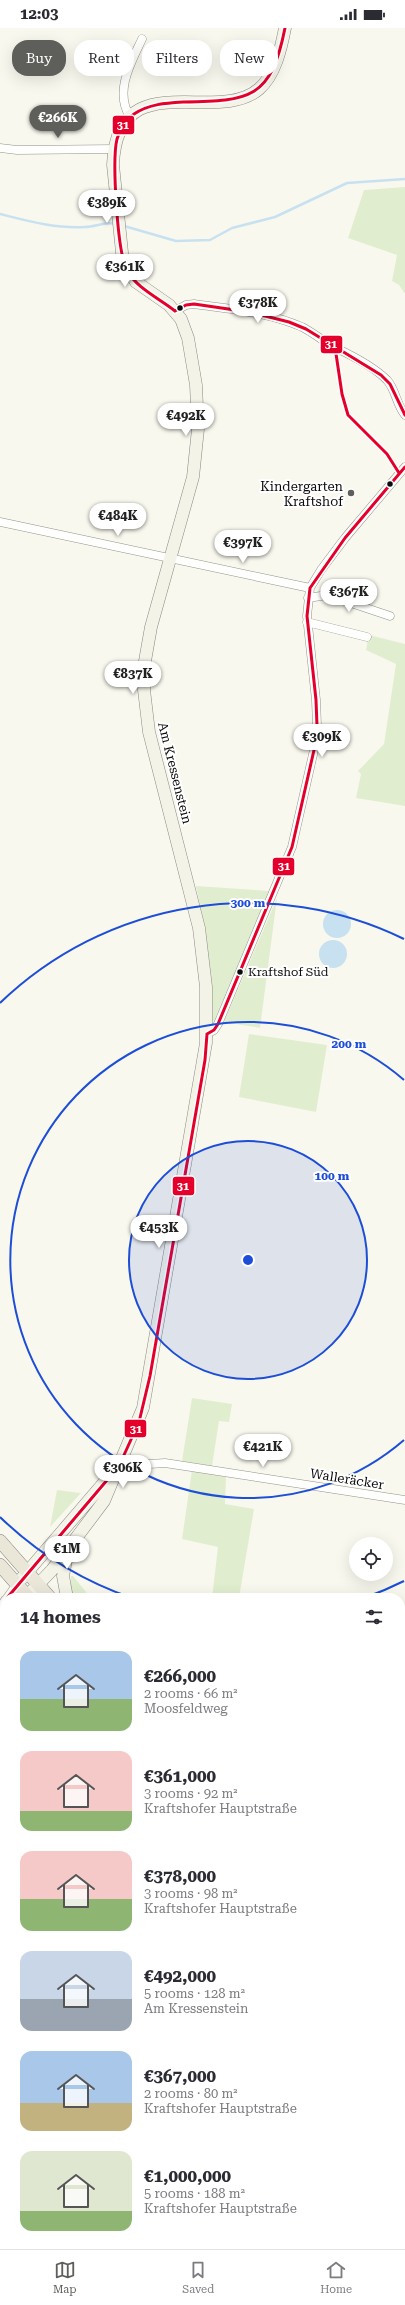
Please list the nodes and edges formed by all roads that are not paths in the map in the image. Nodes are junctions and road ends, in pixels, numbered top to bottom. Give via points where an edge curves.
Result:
1 (285, 28) edge
2 (142, 39) dead end
3 (130, 117) junction
4 (0, 148) edge
5 (115, 149) junction
6 (175, 311) junction
7 (405, 415) edge
8 (405, 467) edge
9 (0, 522) edge
10 (172, 559) junction
11 (310, 588) junction
12 (308, 598) junction
13 (390, 616) dead end
14 (307, 622) junction
15 (367, 637) dead end
16 (207, 1034) junction
17 (119, 1466) junction
18 (405, 1500) edge
19 (0, 1541) edge
20 (68, 1550) junction
21 (0, 1565) edge
22 (27, 1572) junction
23 (17, 1584) junction
24 (38, 1584) junction
25 (10, 1593) edge
26 (24, 1593) edge
27 (30, 1593) edge
28 (46, 1593) edge
29 (65, 1593) edge

1 - 3 street via 273,68 264,84 251,94 231,100 166,102 147,107
2 - 3 street via 123,85 125,109
3 - 5 street via 120,131
4 - 5 street
5 - 6 street via 113,165 123,262 131,277
6 - 7 street via 194,304 239,310 302,327 335,348 348,352 385,379 392,386 399,407
6 - 10 street, Am Kressenstein via 186,332 193,363 198,429 194,477
8 - 11 street via 345,538
9 - 10 street
10 - 11 street
10 - 16 street, Am Kressenstein via 148,642 144,678 145,705 152,744 199,928 206,987
11 - 12 street
12 - 13 street via 327,595
12 - 14 street
14 - 15 street
14 - 16 street via 317,726 292,847 218,1024
16 - 17 street, Am Kressenstein via 205,1060 147,1396 139,1422
17 - 18 street, Walleräcker via 164,1463
17 - 20 street via 108,1494
17 - 22 street
19 - 22 main road
20 - 24 street
20 - 29 street via 63,1576
21 - 23 main road
22 - 23 street
22 - 24 main road
23 - 25 street
23 - 26 main road
24 - 27 street
24 - 28 main road

